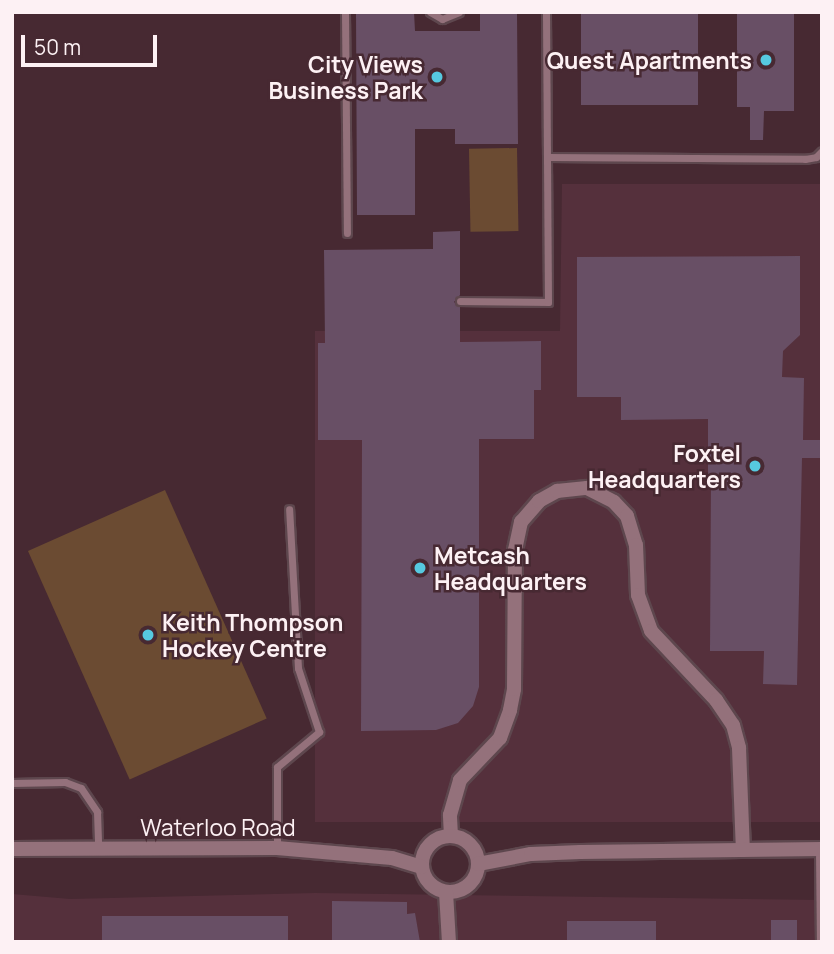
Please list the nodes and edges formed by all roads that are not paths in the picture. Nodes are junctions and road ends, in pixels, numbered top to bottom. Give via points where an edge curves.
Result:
1 (345, 12) edge
2 (430, 12) edge
3 (459, 12) edge
4 (547, 12) edge
5 (822, 151) edge
6 (547, 157) junction
7 (347, 233) dead end
8 (460, 301) dead end
9 (289, 509) dead end
10 (12, 783) edge
11 (451, 836) junction
12 (277, 848) junction
13 (12, 849) edge
14 (98, 849) junction
15 (820, 849) edge
16 (743, 850) junction
17 (478, 864) junction
18 (422, 867) junction
19 (446, 892) junction
20 (449, 942) edge
21 (820, 942) edge

1 - 7 lane
2 - 3 lane via 442,19
4 - 6 lane
5 - 6 lane via 805,159
6 - 8 lane via 548,302
9 - 12 lane via 298,668 319,732 277,767
10 - 14 lane via 65,782 80,788 97,812
11 - 16 street via 450,815 460,780 500,738 510,710 515,550 521,522 539,501 557,491 587,488 614,502 627,516 636,545 638,596 650,631 716,700 733,725 739,748
11 - 17 street via 473,848
11 - 18 street via 433,842
12 - 14 street, Waterloo Road
12 - 18 street, Waterloo Road via 392,858
13 - 14 street, Waterloo Road
15 - 16 street
15 - 21 lane
16 - 17 street via 543,853
17 - 19 street via 471,882
18 - 19 street via 430,883
19 - 20 street

